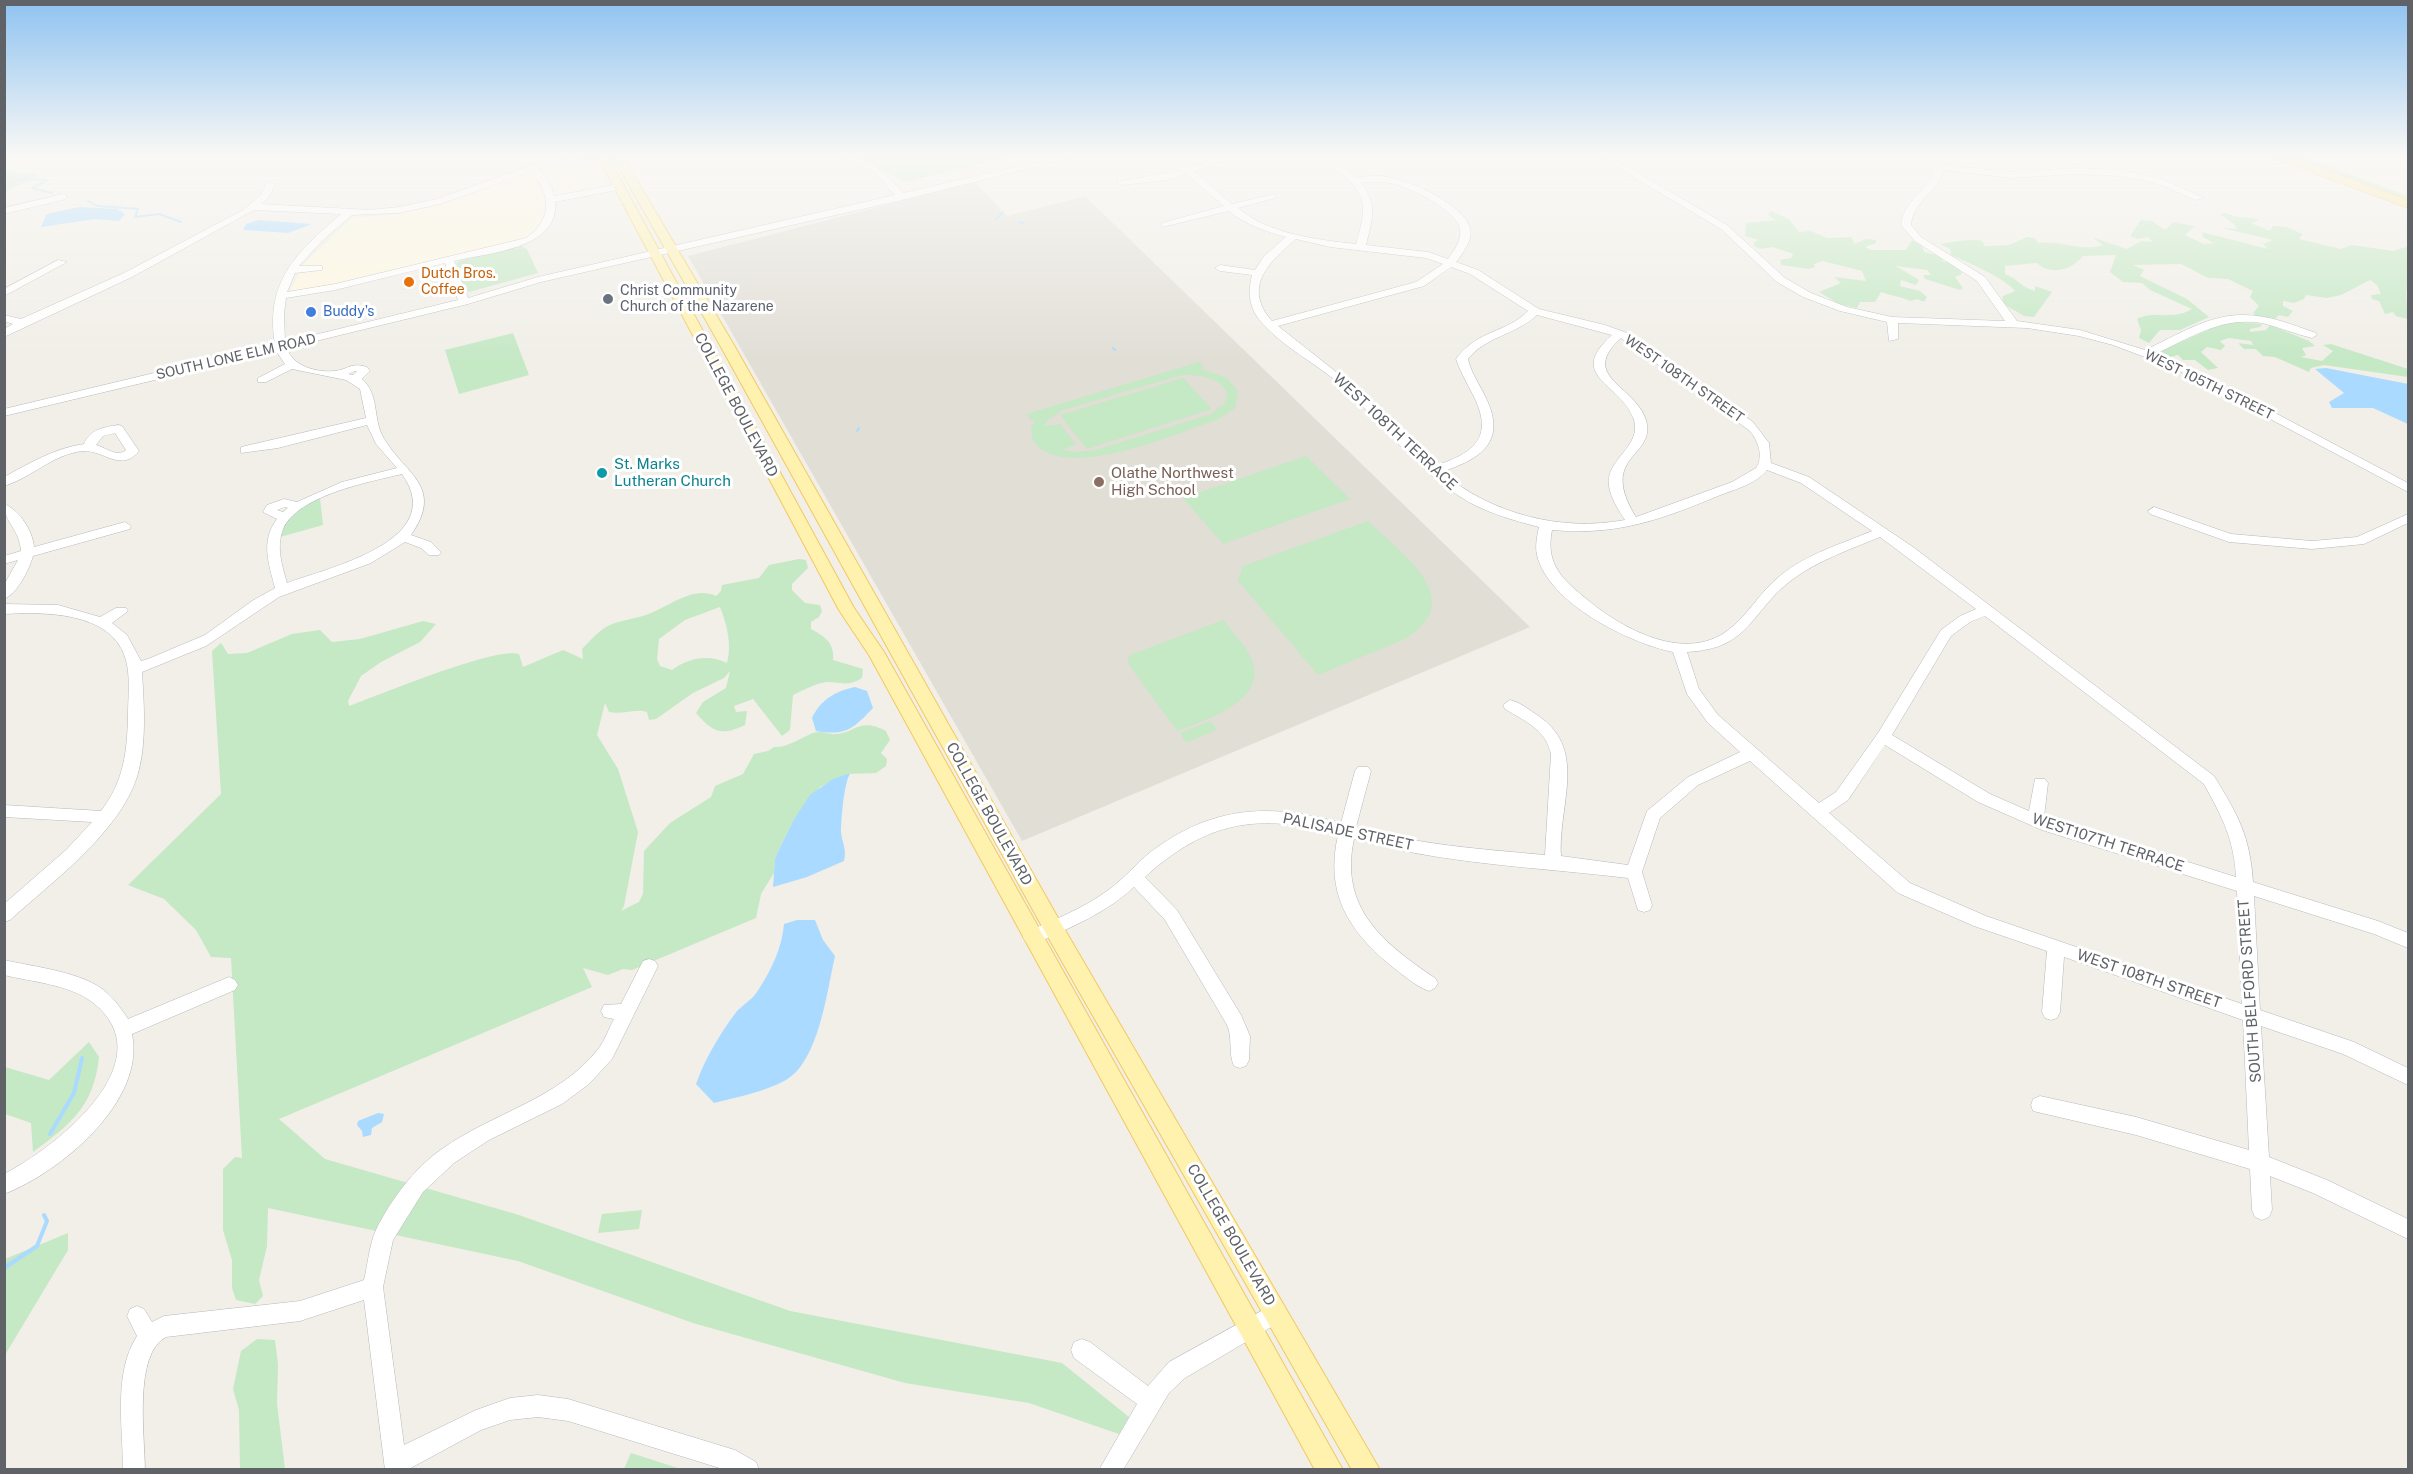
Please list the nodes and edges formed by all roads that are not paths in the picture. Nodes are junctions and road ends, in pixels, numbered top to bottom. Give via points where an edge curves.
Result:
1 (224, 224) edge
2 (337, 224) edge
3 (548, 224) edge
4 (644, 224) edge
5 (650, 224) edge
6 (799, 224) edge
7 (1170, 224) edge
8 (1256, 224) edge
9 (1365, 224) edge
10 (1462, 224) edge
11 (1719, 224) edge
12 (1906, 224) edge
13 (1165, 225) dead end
14 (1292, 237) junction
15 (1360, 247) junction
16 (665, 254) junction
17 (449, 261) junction
18 (62, 262) dead end
19 (1450, 263) junction
20 (318, 268) dead end
21 (1220, 268) dead end
22 (291, 270) junction
23 (1257, 273) junction
24 (4, 293) edge
25 (279, 296) junction
26 (466, 302) junction
27 (1535, 311) junction
28 (4, 318) edge
29 (1892, 320) junction
30 (22, 324) junction
31 (2013, 324) junction
32 (1271, 325) junction
33 (1619, 333) junction
34 (4, 334) edge
35 (2312, 335) dead end
36 (1893, 339) dead end
37 (280, 347) junction
38 (2147, 353) junction
39 (292, 365) junction
40 (262, 380) dead end
41 (4, 413) edge
42 (371, 420) junction
43 (90, 447) dead end
44 (245, 450) dead end
45 (1765, 465) junction
46 (405, 470) junction
47 (1434, 470) junction
48 (4, 482) edge
49 (2409, 488) edge
50 (4, 507) edge
51 (2154, 511) dead end
52 (2409, 518) edge
53 (1633, 523) junction
54 (1546, 525) junction
55 (125, 526) dead end
56 (1879, 533) junction
57 (403, 537) junction
58 (434, 552) dead end
59 (28, 553) junction
60 (4, 560) edge
61 (282, 590) junction
62 (4, 595) edge
63 (4, 609) edge
64 (1984, 610) junction
65 (121, 611) dead end
66 (102, 622) junction
67 (1678, 648) junction
68 (134, 669) junction
69 (1510, 705) dead end
70 (1883, 737) junction
71 (1750, 754) junction
72 (1363, 771) dead end
73 (2040, 783) dead end
74 (4, 811) edge
75 (1818, 812) junction
76 (104, 817) junction
77 (2036, 820) junction
78 (1349, 832) junction
79 (1553, 862) junction
80 (1634, 873) junction
81 (1136, 878) junction
82 (2243, 887) junction
83 (1644, 905) dead end
84 (4, 915) edge
85 (1053, 927) junction
86 (1032, 937) junction
87 (2409, 941) edge
88 (2056, 947) junction
89 (649, 966) dead end
90 (4, 968) edge
91 (1429, 983) dead end
92 (229, 985) dead end
93 (2051, 1012) dead end
94 (2251, 1015) junction
95 (123, 1029) junction
96 (1240, 1060) dead end
97 (2409, 1077) edge
98 (2040, 1105) dead end
99 (2260, 1162) junction
100 (4, 1185) edge
101 (2262, 1210) dead end
102 (2409, 1229) edge
103 (373, 1287) junction
104 (1276, 1313) junction
105 (137, 1316) dead end
106 (1249, 1328) junction
107 (148, 1336) junction
108 (1082, 1350) dead end
109 (1152, 1402) junction
110 (396, 1466) edge
111 (134, 1470) edge
112 (748, 1470) edge
113 (1110, 1470) edge
114 (1330, 1470) edge
115 (1367, 1470) edge

1 - 30 street via 128,275
2 - 22 street
3 - 17 street via 536,237 518,245
4 - 16 main road, COLLEGE BOULEVARD
5 - 16 main road, COLLEGE BOULEVARD
6 - 16 street, SOUTH LONE ELM ROAD
7 - 13 street
8 - 14 street, WEST 108TH STREET
9 - 15 street
10 - 19 street via 1465,236
11 - 29 street, WEST 105TH STREET via 1797,290 1844,309
12 - 31 street via 1918,239 1981,279
14 - 15 street, WEST 108TH STREET
14 - 23 street via 1266,258
15 - 19 street, WEST 108TH STREET via 1415,253
16 - 26 street, SOUTH LONE ELM ROAD via 545,287
16 - 85 main road, COLLEGE BOULEVARD
16 - 86 main road, COLLEGE BOULEVARD via 847,610 876,652
17 - 25 street
17 - 26 street
18 - 24 street
19 - 27 street, WEST 108TH STREET via 1474,272
19 - 32 street via 1420,284
20 - 22 street
21 - 23 street
22 - 25 street
23 - 32 street, WEST 108TH TERRACE via 1257,309
25 - 37 street via 276,310
26 - 37 street, SOUTH LONE ELM ROAD
27 - 33 street, WEST 108TH STREET
27 - 47 street via 1517,325 1471,345 1458,358 1482,400 1491,423 1489,433 1479,450 1465,460
28 - 30 street
29 - 31 street, WEST 105TH STREET
29 - 36 street
30 - 34 street
31 - 38 street, WEST 105TH STREET via 2080,333
32 - 47 street, WEST 108TH TERRACE via 1339,378
33 - 45 street, WEST 108TH STREET via 1754,428 1766,448
33 - 53 street via 1603,346 1599,364 1604,379 1636,410 1641,426 1640,438 1615,476 1617,499
35 - 38 street via 2264,321 2235,318
37 - 39 street
37 - 41 street, SOUTH LONE ELM ROAD
38 - 49 street, WEST 105TH STREET
39 - 40 street
39 - 42 street via 361,383 368,393
42 - 44 street
42 - 46 street via 380,442
43 - 48 street via 59,455
45 - 53 street via 1751,478 1656,518
45 - 56 street via 1805,480
46 - 57 street via 418,504
46 - 61 street via 336,488 285,517 273,543
47 - 54 street, WEST 108TH TERRACE via 1481,504
50 - 59 street via 26,531
51 - 52 street via 2229,538 2312,545 2360,541
53 - 54 street via 1602,528
54 - 67 street via 1544,556 1562,584 1620,631 1646,642
55 - 59 street
56 - 64 street via 1908,550
56 - 67 street via 1787,577 1733,634 1711,644
57 - 58 street
57 - 61 street via 350,568
59 - 60 street
59 - 62 street via 23,571
61 - 68 street via 189,649
63 - 66 street via 67,612
64 - 70 street via 1946,633
64 - 82 street, SOUTH BELFORD STREET via 2209,780 2234,821 2243,854
65 - 66 street
66 - 68 street via 123,640 132,655
67 - 71 street via 1696,699
68 - 76 street via 132,763 126,785
69 - 79 street via 1542,726 1556,741 1560,772 1551,844
70 - 75 street via 1842,796
70 - 77 street, WEST107TH TERRACE via 1984,798
71 - 75 street, WEST 108TH STREET
71 - 80 street via 1693,781 1653,815
72 - 78 street
73 - 77 street
74 - 76 street
75 - 88 street, WEST 108TH STREET via 1904,888 1980,921
76 - 84 street
77 - 82 street, WEST107TH TERRACE
78 - 79 street, PALISADE STREET via 1463,854
78 - 81 street, PALISADE STREET via 1277,816 1224,821 1162,852
78 - 91 street via 1341,869 1345,892 1372,938
79 - 80 street, PALISADE STREET
80 - 83 street
81 - 85 street, PALISADE STREET via 1096,907
81 - 96 street via 1171,915 1235,1021 1241,1036
82 - 87 street, WEST107TH TERRACE
82 - 94 street, SOUTH BELFORD STREET
85 - 86 street, PALISADE STREET
85 - 104 main road, COLLEGE BOULEVARD
86 - 106 main road, COLLEGE BOULEVARD
88 - 93 street, WEST 108TH STREET
88 - 94 street, WEST 108TH STREET
89 - 103 street via 619,1011 606,1053 582,1078 555,1098 447,1156 416,1185 384,1236
90 - 95 street via 88,990 111,1010
92 - 95 street
94 - 97 street, WEST 108TH STREET via 2348,1048
94 - 99 street, SOUTH BELFORD STREET
95 - 100 street via 124,1062 112,1095 86,1129 48,1161
98 - 99 street via 2149,1127
99 - 101 street, SOUTH BELFORD STREET
99 - 102 street
103 - 107 street via 300,1311 164,1327
103 - 110 street
104 - 106 street
104 - 115 main road, COLLEGE BOULEVARD
105 - 107 street
106 - 109 street via 1177,1370 1161,1385
106 - 114 main road, COLLEGE BOULEVARD
107 - 111 street via 136,1370
108 - 109 street
109 - 113 street
110 - 112 street via 476,1421 538,1406 568,1410 735,1461

